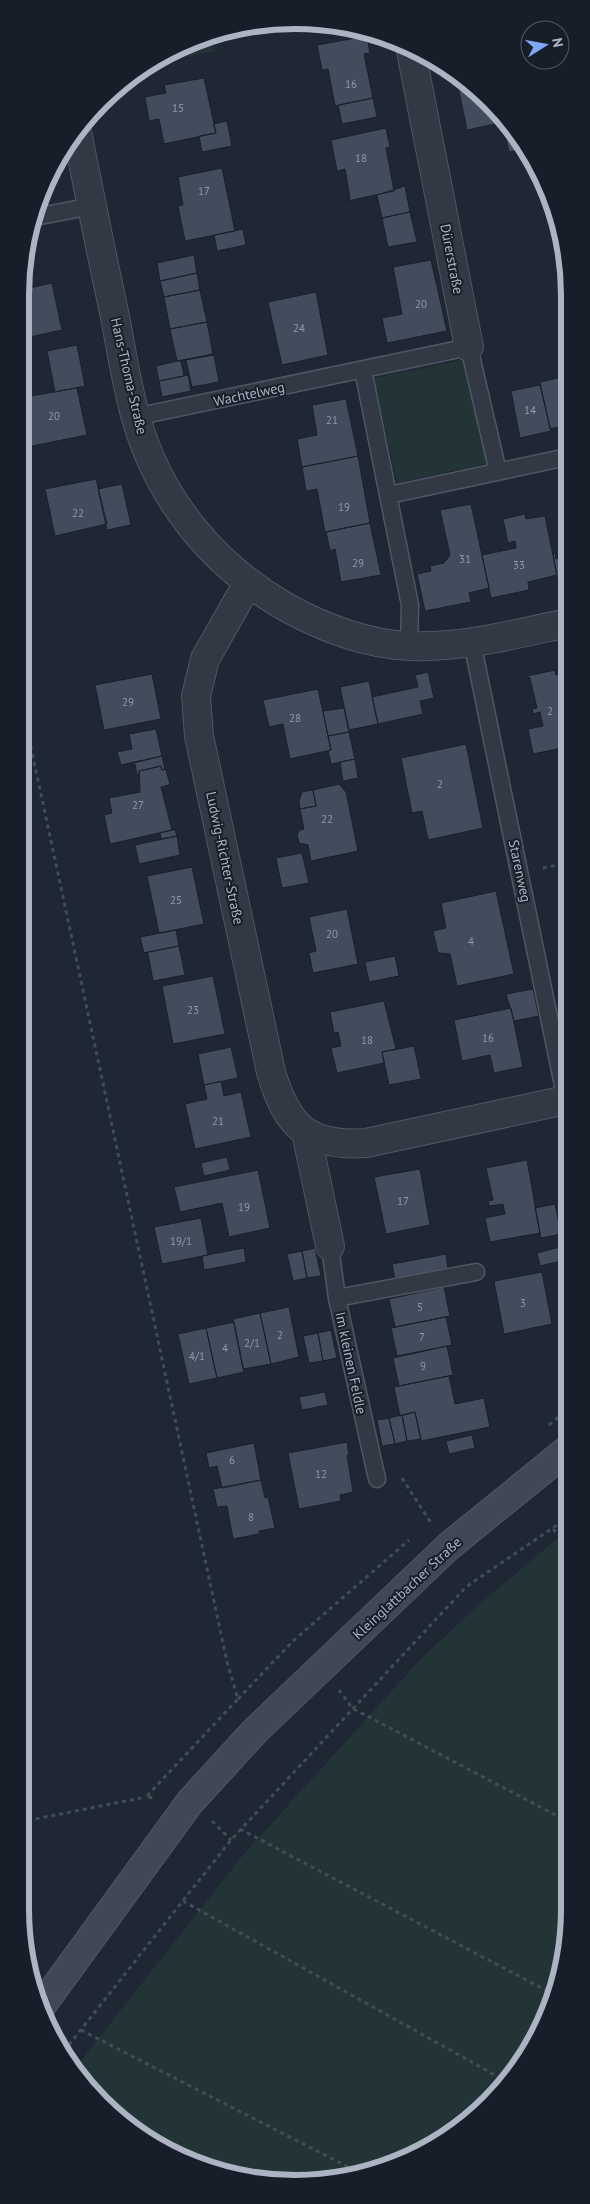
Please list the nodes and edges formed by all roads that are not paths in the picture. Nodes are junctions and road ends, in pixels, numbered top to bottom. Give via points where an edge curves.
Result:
1 (412, 56) edge
2 (79, 140) edge
3 (92, 206) junction
4 (41, 216) edge
5 (469, 347) junction
6 (363, 370) junction
7 (135, 417) junction
8 (561, 458) edge
9 (498, 472) junction
10 (389, 495) junction
11 (248, 583) junction
12 (561, 624) edge
13 (472, 642) junction
14 (409, 646) junction
15 (561, 1076) edge
16 (561, 1101) edge
17 (306, 1132) junction
18 (330, 1246) joint
19 (476, 1272) dead end
20 (337, 1298) junction
21 (561, 1455) edge
22 (376, 1479) road end
23 (45, 2001) edge

1 - 5 street, Dürerstraße
2 - 3 street, Hans-Thoma-Straße
3 - 4 lane
3 - 7 street, Hans-Thoma-Straße
5 - 6 lane, Wachtelweg
5 - 9 lane, Dürerstraße
6 - 7 lane, Wachtelweg
6 - 10 lane
7 - 11 street, Hans-Thoma-Straße via 156,471 174,503 221,561
8 - 9 lane
9 - 10 lane
10 - 14 lane via 410,605
11 - 14 street, Hans-Thoma-Straße via 294,612 318,622 382,643
11 - 17 street, Ludwig-Richter-Straße via 205,659 196,696 199,736 271,1072 289,1118
12 - 13 street, Hans-Thoma-Straße
13 - 14 street, Hans-Thoma-Straße
13 - 15 lane, Starenweg
16 - 17 street, Ludwig-Richter-Straße via 366,1143 346,1144
17 - 18 street
18 - 20 lane, Im kleinen Feldle
19 - 20 lane
20 - 22 lane, Im kleinen Feldle
21 - 23 main road, Kleinglattbacher Straße via 449,1546 255,1732 190,1802

